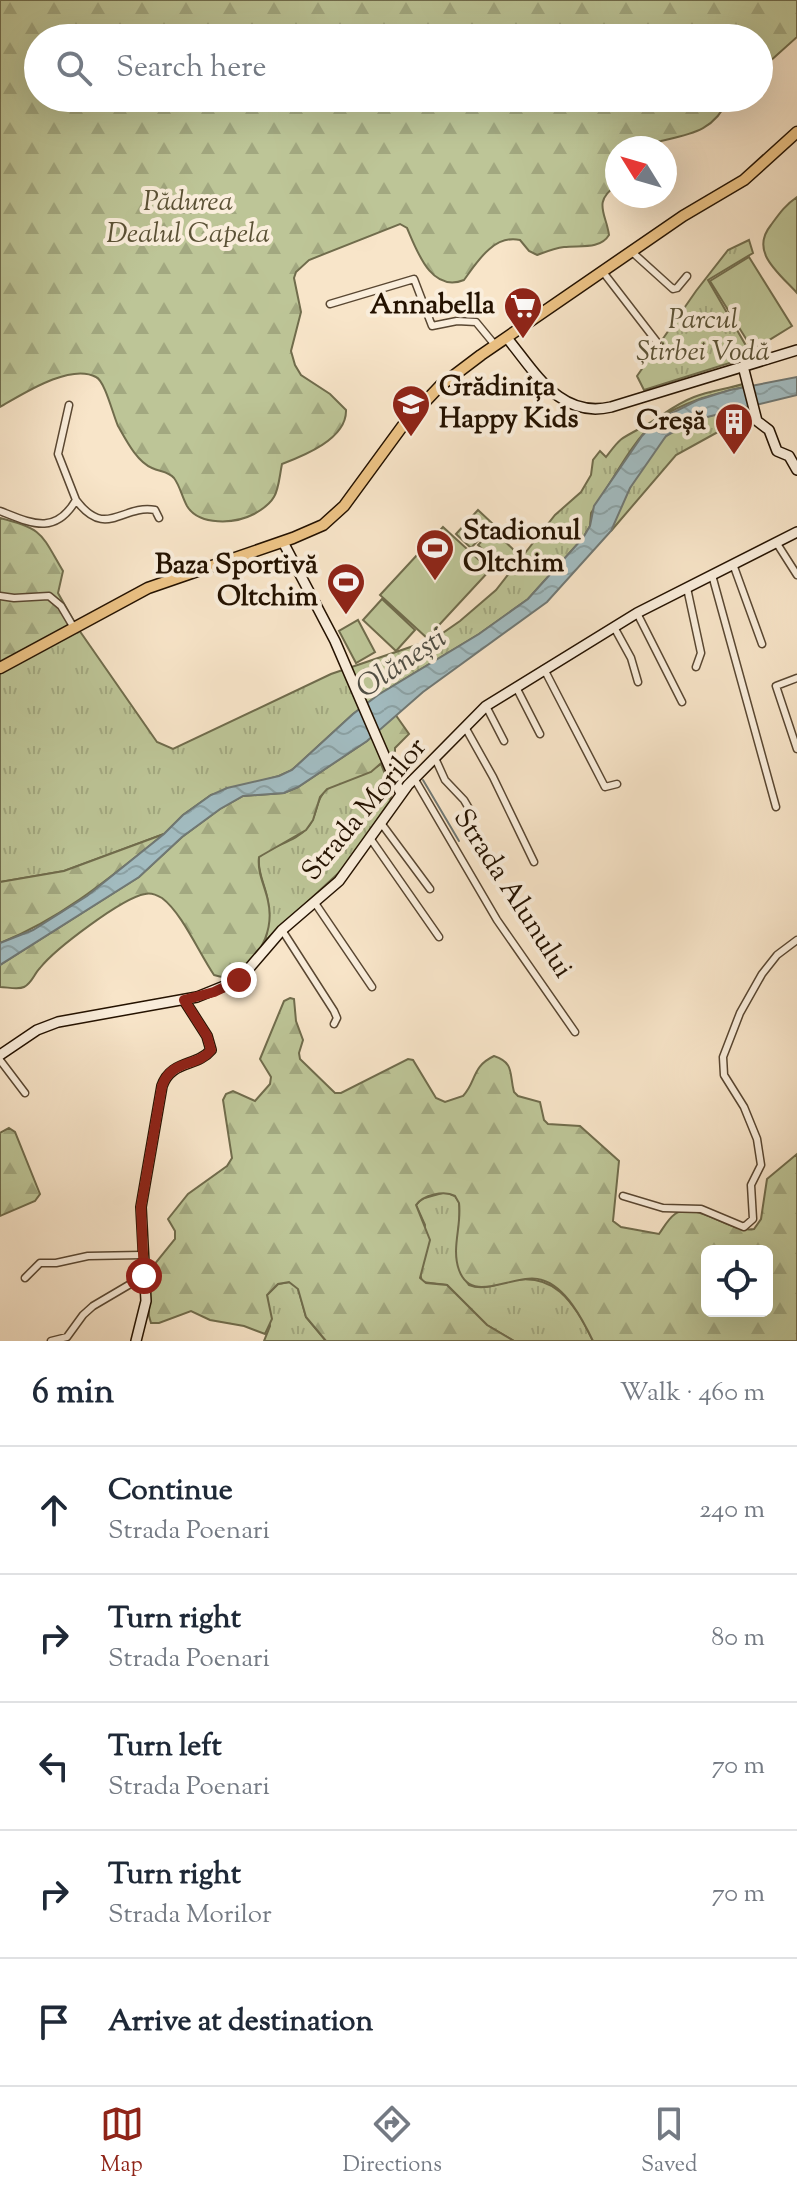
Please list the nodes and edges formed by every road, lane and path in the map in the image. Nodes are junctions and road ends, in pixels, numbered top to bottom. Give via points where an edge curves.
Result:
1 (797, 132) edge
2 (632, 252) junction
3 (603, 272) junction
4 (687, 276) dead end
5 (330, 304) dead end
6 (507, 338) junction
7 (657, 342) dead end
8 (495, 345) junction
9 (797, 350) edge
10 (744, 370) junction
11 (69, 405) dead end
12 (797, 470) edge
13 (76, 500) junction
14 (0, 511) edge
15 (159, 518) dead end
16 (797, 532) edge
17 (283, 542) junction
18 (776, 542) junction
19 (733, 564) junction
20 (712, 575) junction
21 (797, 575) edge
22 (687, 588) junction
23 (0, 596) edge
24 (637, 613) junction
25 (614, 627) junction
26 (74, 628) junction
27 (762, 644) dead end
28 (696, 667) dead end
29 (0, 668) edge
30 (544, 669) junction
31 (797, 678) edge
32 (638, 682) dead end
33 (516, 687) junction
34 (682, 702) dead end
35 (486, 706) junction
36 (465, 727) junction
37 (540, 734) dead end
38 (504, 741) dead end
39 (797, 749) edge
40 (435, 758) junction
41 (414, 778) junction
42 (617, 784) dead end
43 (401, 794) junction
44 (776, 807) dead end
45 (474, 817) dead end
46 (381, 823) junction
47 (370, 838) junction
48 (534, 862) dead end
49 (430, 889) dead end
50 (315, 903) junction
51 (282, 930) junction
52 (439, 937) dead end
53 (797, 940) edge
54 (372, 987) dead end
55 (184, 1000) junction
56 (334, 1024) dead end
57 (575, 1032) dead end
58 (0, 1058) edge
59 (25, 1093) dead end
60 (623, 1196) dead end
61 (142, 1255) junction
62 (144, 1276) junction
63 (25, 1278) dead end
64 (51, 1341) edge
65 (136, 1341) edge

1 - 2 main road via 744,180
2 - 3 main road
2 - 4 street via 673,289
3 - 6 main road
3 - 7 street
5 - 8 street via 414,279 432,326 476,322
6 - 8 main road
6 - 10 street via 558,397 587,410
8 - 17 main road via 417,409 339,512
9 - 10 street
10 - 12 street via 757,421
11 - 13 street via 58,454
13 - 14 street via 58,519 43,524
13 - 15 street via 103,520 148,509
16 - 18 street, Strada Morilor
17 - 26 main road via 165,581
17 - 43 street via 335,641
18 - 19 street, Strada Morilor
18 - 21 street
19 - 20 street, Strada Morilor
19 - 27 street
20 - 22 street, Strada Morilor
20 - 44 street
22 - 24 street, Strada Morilor
22 - 28 street via 701,653
23 - 26 street via 49,596
24 - 25 street, Strada Morilor
24 - 34 street
25 - 30 street, Strada Morilor
25 - 32 street
26 - 29 main road
30 - 33 street, Strada Morilor
30 - 42 street via 605,787
31 - 39 street via 776,686
33 - 35 street, Strada Morilor
33 - 37 street
35 - 36 street, Strada Morilor
35 - 38 street
36 - 40 street, Strada Morilor
36 - 48 street
40 - 41 street, Strada Morilor
40 - 45 street
41 - 43 street, Strada Morilor
41 - 57 street, Strada Alunului via 497,920
43 - 46 street, Strada Morilor
46 - 47 street, Strada Morilor
46 - 49 street
47 - 50 street, Strada Morilor via 345,874
47 - 52 street
50 - 51 street, Strada Morilor
50 - 54 street
51 - 55 street, Strada Morilor via 239,980
51 - 56 street via 334,1011
53 - 60 street via 762,974 723,1057 724,1075 757,1139 761,1165 751,1185 753,1219 744,1227 701,1209 663,1208
55 - 58 street, Strada Morilor via 58,1022 37,1030
55 - 61 street via 211,1050 176,1067 162,1086 143,1193
58 - 59 street
61 - 62 street
61 - 63 street via 40,1263
62 - 64 street via 93,1306 67,1337
62 - 65 street via 145,1305

